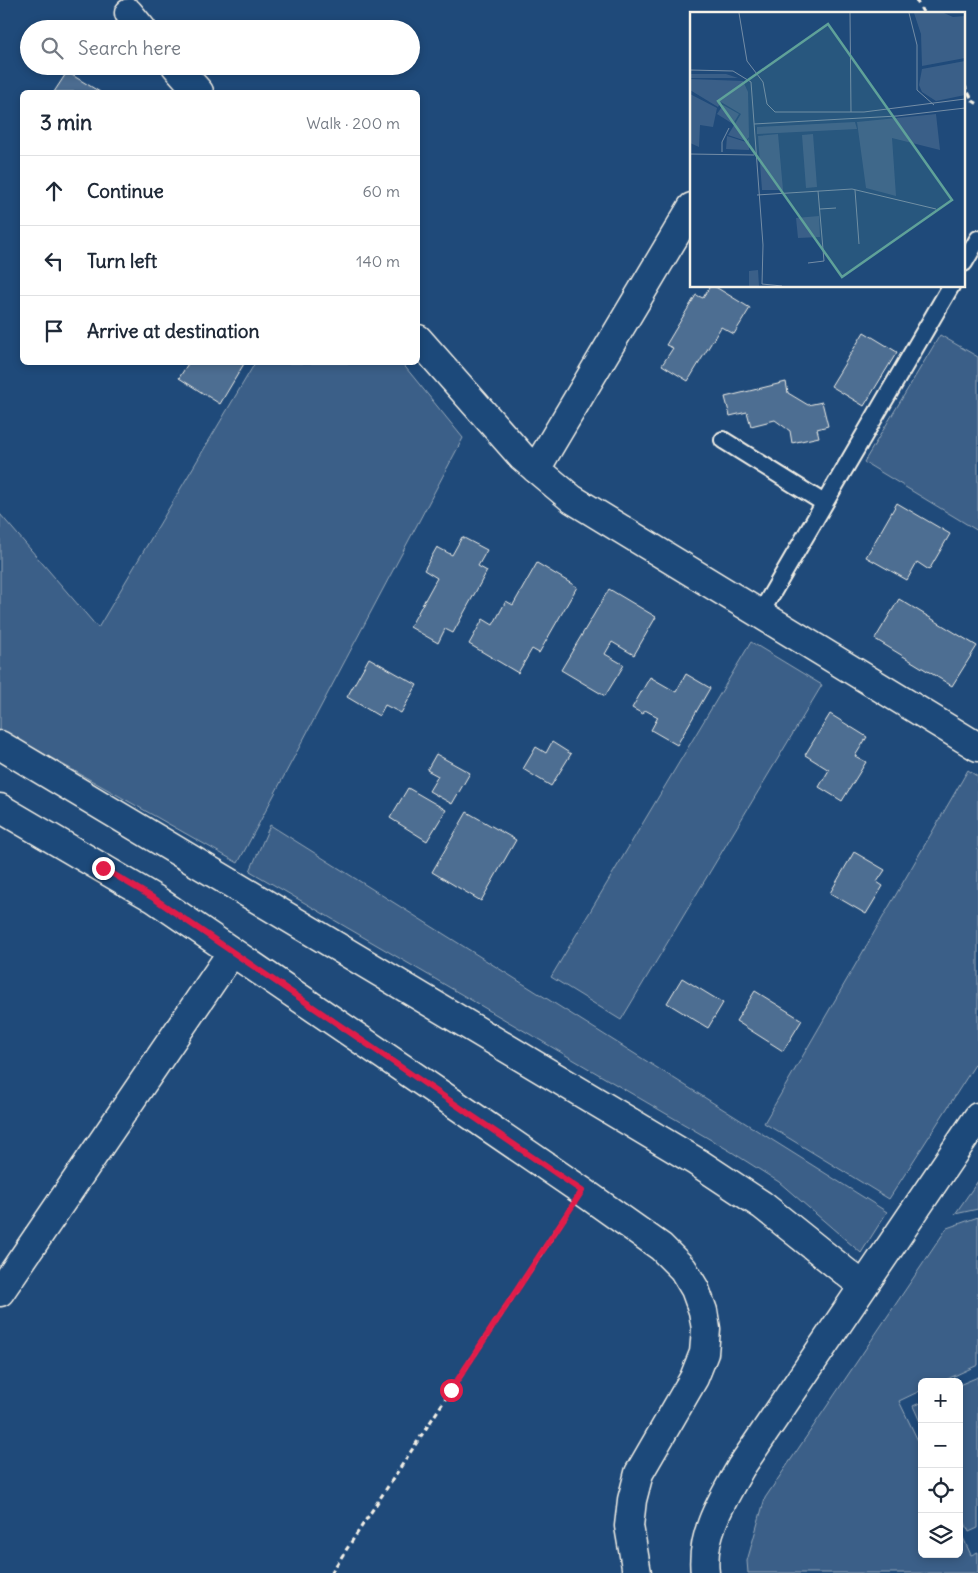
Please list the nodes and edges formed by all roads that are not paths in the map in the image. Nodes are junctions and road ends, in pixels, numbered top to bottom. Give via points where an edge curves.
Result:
1 (184, 75) edge
2 (197, 90) edge
3 (690, 210) edge
4 (978, 239) edge
5 (966, 260) edge
6 (950, 288) edge
7 (420, 341) edge
8 (723, 440) dead end
9 (536, 469) junction
10 (824, 503) junction
11 (760, 614) junction
12 (0, 745) edge
13 (978, 747) edge
14 (0, 808) edge
15 (232, 952) junction
16 (978, 1117) edge
17 (863, 1286) junction
18 (0, 1292) edge
19 (637, 1573) edge
20 (705, 1573) edge

1 - 2 street
3 - 9 street
4 - 5 lane
6 - 10 lane
7 - 9 street
8 - 10 lane
9 - 11 street via 596,515
10 - 11 lane
11 - 13 street
12 - 17 street via 697,1162 762,1205
14 - 15 street via 155,899
15 - 18 street
15 - 19 street via 582,1191 661,1247 683,1269 695,1289 706,1329 704,1353 694,1378 639,1473 629,1526
16 - 17 street
17 - 20 street via 726,1493 704,1550

